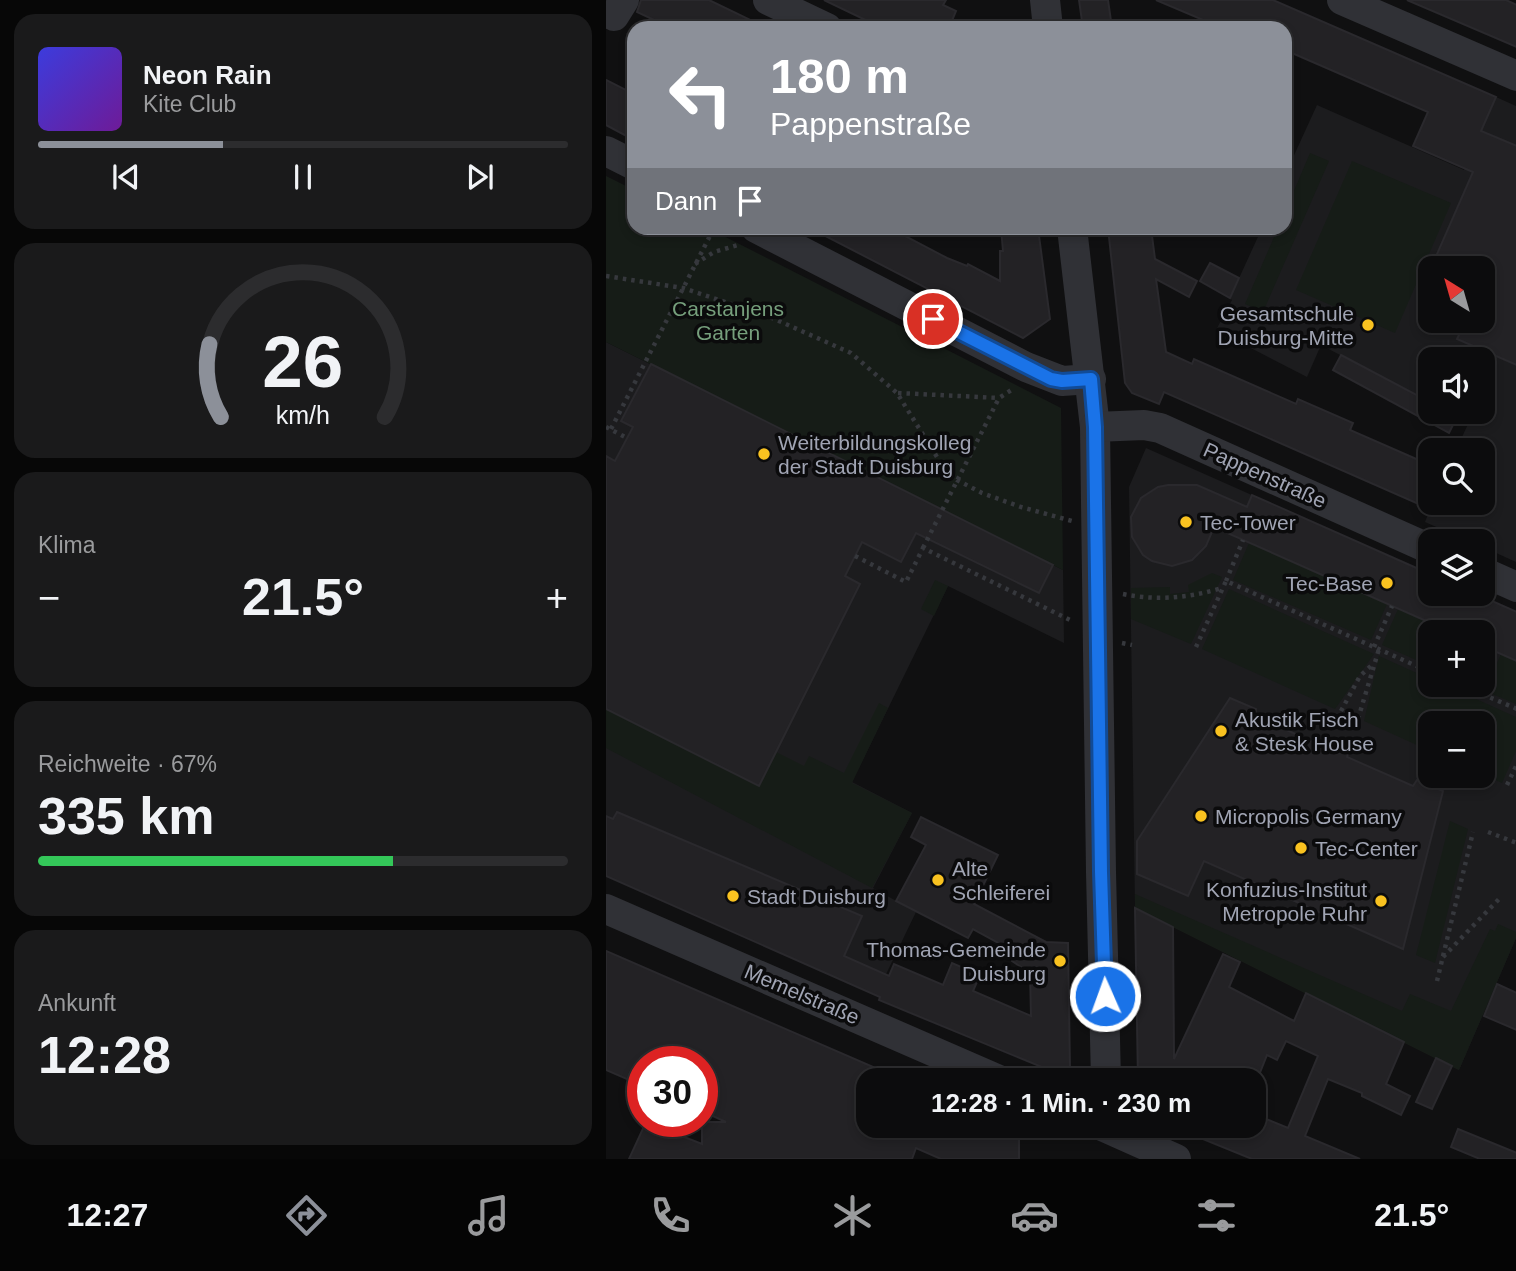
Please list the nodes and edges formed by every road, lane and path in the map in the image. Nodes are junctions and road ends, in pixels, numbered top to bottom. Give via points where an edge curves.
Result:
1 (768, 0) edge
2 (1045, 0) edge
3 (1342, 0) edge
4 (813, 21) edge
5 (1047, 21) edge
6 (1517, 76) edge
7 (606, 151) edge
8 (627, 162) edge
9 (710, 235) edge
10 (756, 235) edge
11 (770, 235) edge
12 (1073, 235) edge
13 (695, 265) junction
14 (606, 276) edge
15 (683, 288) junction
16 (1025, 367) junction
17 (1091, 379) junction
18 (897, 393) junction
19 (999, 398) junction
20 (1095, 427) junction
21 (609, 428) edge
22 (627, 438) dead end
23 (957, 480) junction
24 (1095, 526) junction
25 (1243, 540) dead end
26 (1418, 544) edge
27 (923, 548) junction
28 (855, 556) dead end
29 (1495, 577) edge
30 (1226, 581) junction
31 (1517, 587) edge
32 (1223, 588) junction
33 (1123, 594) dead end
34 (1392, 606) dead end
35 (1098, 635) junction
36 (1132, 645) dead end
37 (1196, 647) dead end
38 (1376, 648) junction
39 (1373, 664) junction
40 (1418, 667) edge
41 (1489, 697) edge
42 (1517, 709) edge
43 (1341, 711) dead end
44 (1358, 719) dead end
45 (1517, 764) edge
46 (1507, 785) dead end
47 (1473, 832) dead end
48 (1488, 832) dead end
49 (1517, 844) edge
50 (1498, 899) dead end
51 (606, 909) edge
52 (1442, 957) junction
53 (1437, 981) dead end
54 (971, 1068) edge
55 (1106, 1068) edge
56 (1106, 1138) edge
57 (1129, 1138) edge
58 (1108, 1159) edge
59 (1176, 1159) edge

1 - 4 street
2 - 5 street
3 - 6 street
7 - 8 street
9 - 13 path
10 - 13 path via 713,252
11 - 16 street
12 - 17 street
13 - 15 path
14 - 15 path
15 - 18 path via 770,317 851,353
15 - 21 path
16 - 17 street via 1062,381
16 - 19 path via 1017,386
17 - 20 street
18 - 19 path
18 - 23 path via 942,465
19 - 23 path
20 - 24 street
20 - 26 street, Pappenstraße via 1160,428
21 - 22 path
23 - 24 path via 1021,507
23 - 27 path
24 - 35 street
25 - 30 path
27 - 28 path via 906,582
27 - 35 path
29 - 31 street
30 - 32 path
30 - 38 path
32 - 33 path via 1173,599
32 - 37 path
34 - 38 path
35 - 36 path
35 - 55 street
38 - 39 path
38 - 40 path
39 - 43 path
39 - 44 path
41 - 42 path
45 - 46 path
47 - 52 path
48 - 49 path
50 - 52 path
51 - 54 street, Memelstraße
52 - 53 path
56 - 58 street
57 - 59 street

